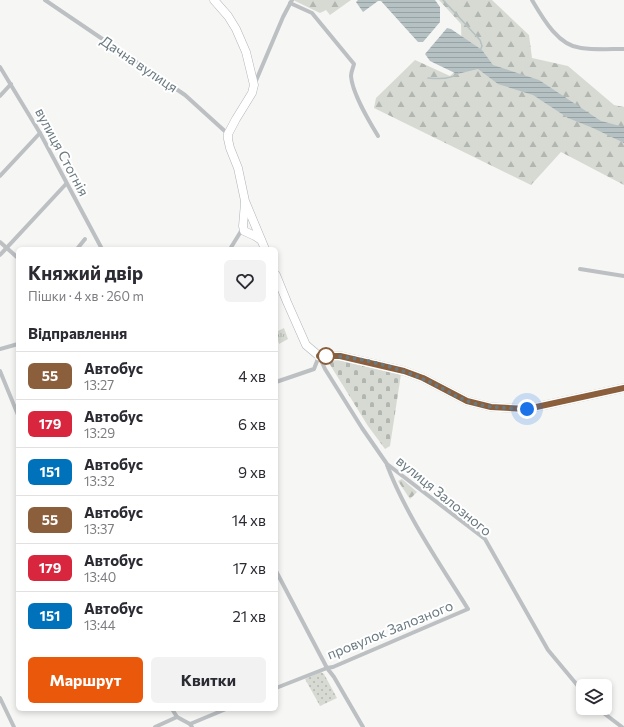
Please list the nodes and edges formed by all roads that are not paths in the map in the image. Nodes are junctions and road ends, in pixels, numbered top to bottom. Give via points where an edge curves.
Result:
1 (45, 0) edge
2 (214, 0) edge
3 (532, 0) edge
4 (291, 2) edge
5 (624, 48) edge
6 (0, 67) edge
7 (11, 84) junction
8 (254, 85) junction
9 (0, 96) edge
10 (40, 133) junction
11 (228, 134) junction
12 (378, 136) dead end
13 (0, 176) edge
14 (66, 184) junction
15 (246, 200) junction
16 (243, 226) junction
17 (253, 230) junction
18 (86, 239) dead end
19 (236, 240) junction
20 (0, 242) edge
21 (79, 247) edge
22 (101, 247) edge
23 (231, 247) edge
24 (264, 247) edge
25 (6, 248) junction
26 (0, 255) edge
27 (16, 256) edge
28 (580, 269) dead end
29 (624, 276) edge
30 (278, 280) edge
31 (16, 345) edge
32 (0, 349) edge
33 (319, 356) junction
34 (0, 371) edge
35 (278, 381) edge
36 (624, 388) edge
37 (16, 410) edge
38 (387, 464) junction
39 (278, 575) edge
40 (327, 668) junction
41 (576, 684) edge
42 (278, 687) edge
43 (0, 698) edge
44 (173, 711) edge
45 (222, 711) edge
46 (606, 715) edge
47 (177, 717) junction
48 (191, 725) edge
49 (14, 727) edge
50 (155, 727) edge
51 (363, 727) edge
52 (622, 727) edge

1 - 11 street, Дачна вулиця via 185,95
2 - 8 street via 236,29 246,52
3 - 5 street via 552,32 564,41 579,48
4 - 8 street
4 - 12 street via 312,13 354,64 352,82 364,112
6 - 7 street, вулиця Стогнія
7 - 9 street
7 - 10 street, вулиця Стогнія
8 - 11 street
10 - 13 street
10 - 14 street, вулиця Стогнія
11 - 15 street
14 - 22 street, вулиця Стогнія
14 - 25 street
15 - 16 street
15 - 17 street
16 - 17 street via 244,231
16 - 17 street via 248,221 253,222
16 - 19 street
17 - 19 street
17 - 24 street
18 - 21 street
19 - 23 street
20 - 25 street
25 - 26 street
25 - 27 street
28 - 29 street
30 - 33 street via 306,345
31 - 32 street
33 - 35 street via 314,369
33 - 36 street via 340,356 404,371 467,401 491,407 527,409
33 - 38 street, вулиця Залозного via 358,422
34 - 37 street
38 - 40 street, провулок Залозного via 417,525 468,609
38 - 41 street, вулиця Залозного via 485,539 548,650
39 - 40 street
40 - 42 street, провулок Залозного
40 - 51 street
43 - 49 street
44 - 47 street
45 - 48 street
46 - 52 street
47 - 48 street
47 - 50 street

